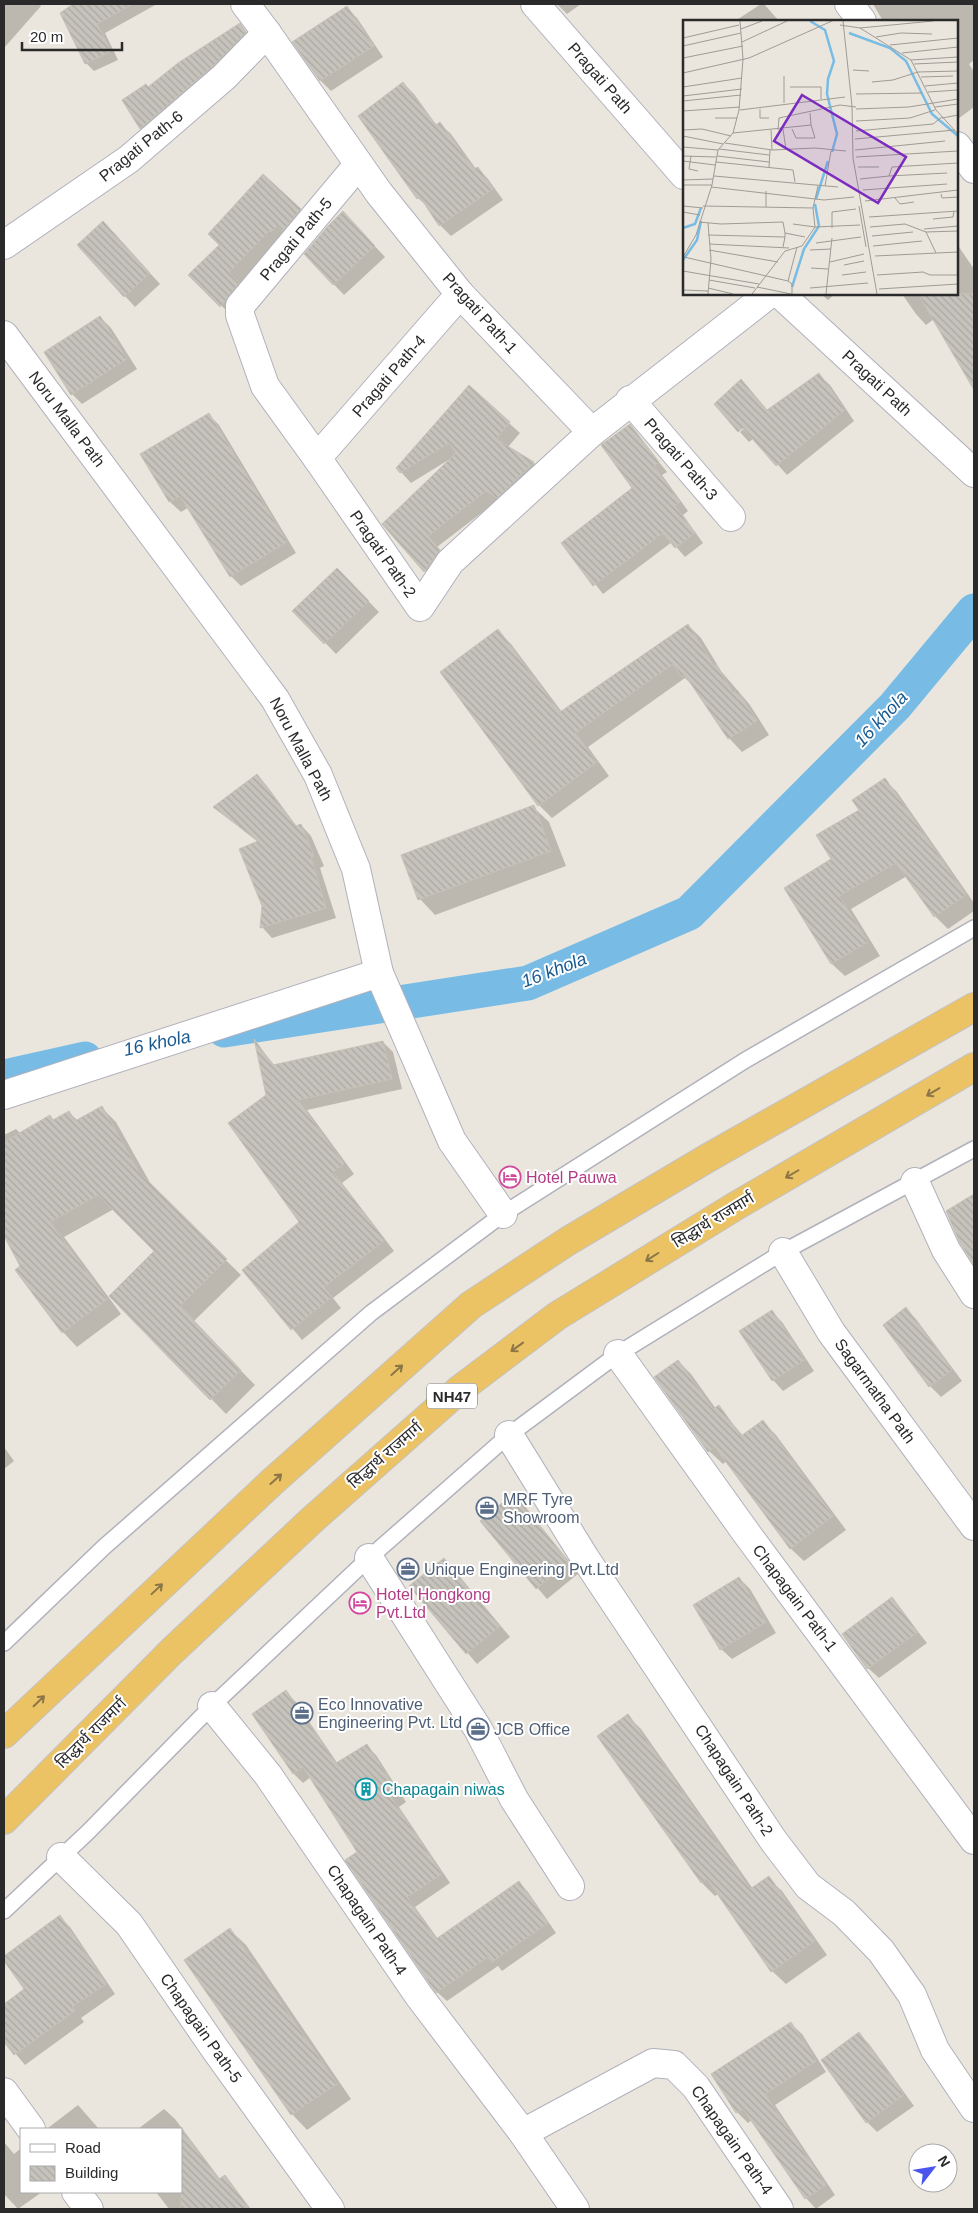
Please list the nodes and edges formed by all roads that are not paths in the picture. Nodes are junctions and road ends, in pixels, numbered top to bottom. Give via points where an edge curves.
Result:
1 (245, 4) edge
2 (535, 4) edge
3 (849, 4) edge
4 (861, 20) edge
5 (268, 33) junction
6 (958, 147) edge
7 (358, 165) junction
8 (974, 169) edge
9 (683, 174) edge
10 (4, 245) edge
11 (460, 294) junction
12 (768, 295) edge
13 (781, 295) edge
14 (240, 315) joint
15 (4, 335) edge
16 (630, 400) junction
17 (592, 432) junction
18 (317, 458) junction
19 (974, 473) edge
20 (731, 517) dead end
21 (974, 928) edge
22 (379, 973) junction
23 (974, 1007) edge
24 (974, 1067) edge
25 (4, 1095) edge
26 (974, 1149) edge
27 (915, 1182) junction
28 (503, 1214) junction
29 (783, 1252) junction
30 (974, 1294) edge
31 (618, 1354) junction
32 (509, 1435) junction
33 (974, 1526) edge
34 (369, 1558) junction
35 (4, 1643) edge
36 (212, 1706) junction
37 (4, 1734) edge
38 (4, 1820) edge
39 (974, 1840) edge
40 (61, 1856) junction
41 (570, 1886) dead end
42 (4, 1911) edge
43 (4, 2092) edge
44 (974, 2108) edge
45 (30, 2128) edge
46 (523, 2133) junction
47 (77, 2193) edge
48 (89, 2209) edge
49 (330, 2209) edge
50 (574, 2209) edge
51 (779, 2209) edge

1 - 5 street, Pragati Path-1
2 - 9 street, Pragati Path
3 - 4 street
5 - 7 street, Pragati Path-1
5 - 10 street, Pragati Path-6 via 224,77 129,159
6 - 8 street
7 - 11 street, Pragati Path-1
7 - 14 street, Pragati Path-5 via 240,306
11 - 17 street, Pragati Path-1
11 - 18 street, Pragati Path-4
12 - 16 street
13 - 19 street, Pragati Path
14 - 18 street, Pragati Path-2 via 265,386
15 - 22 street, Noru Malla Path via 275,699 318,774 356,869
16 - 17 street
16 - 20 street, Pragati Path-3
17 - 18 street, Pragati Path-2 via 450,562 420,607
21 - 28 lane via 744,1061
22 - 25 street
22 - 28 street, Noru Malla Path via 452,1141
37 -> 23 highway via 272,1482 471,1305 538,1259 673,1178
24 -> 38 highway, सिद्धार्थ राजमार्ग / NH47 via 734,1207 572,1307 459,1390 313,1519 186,1638
26 - 27 lane
27 - 29 lane
27 - 30 street via 946,1250
28 - 35 lane via 371,1314 104,1548
29 - 31 lane
29 - 33 street, Sagarmatha Path via 831,1332
31 - 32 lane
31 - 39 street, Chapagain Path-1 via 752,1542
32 - 34 lane
32 - 44 street, Chapagain Path-2 via 585,1558 773,1840 808,1886 844,1913 881,1950 912,1995 935,2050
34 - 36 lane
34 - 41 street via 478,1729 514,1799
36 - 40 lane
36 - 46 street, Chapagain Path-4 via 268,1775 419,1996
40 - 42 lane
40 - 49 street, Chapagain Path-5 via 129,1924
43 - 45 street
46 - 50 street, Chapagain Path-4
46 - 51 street, Chapagain Path-4 via 653,2063 674,2065 696,2087
47 - 48 street

